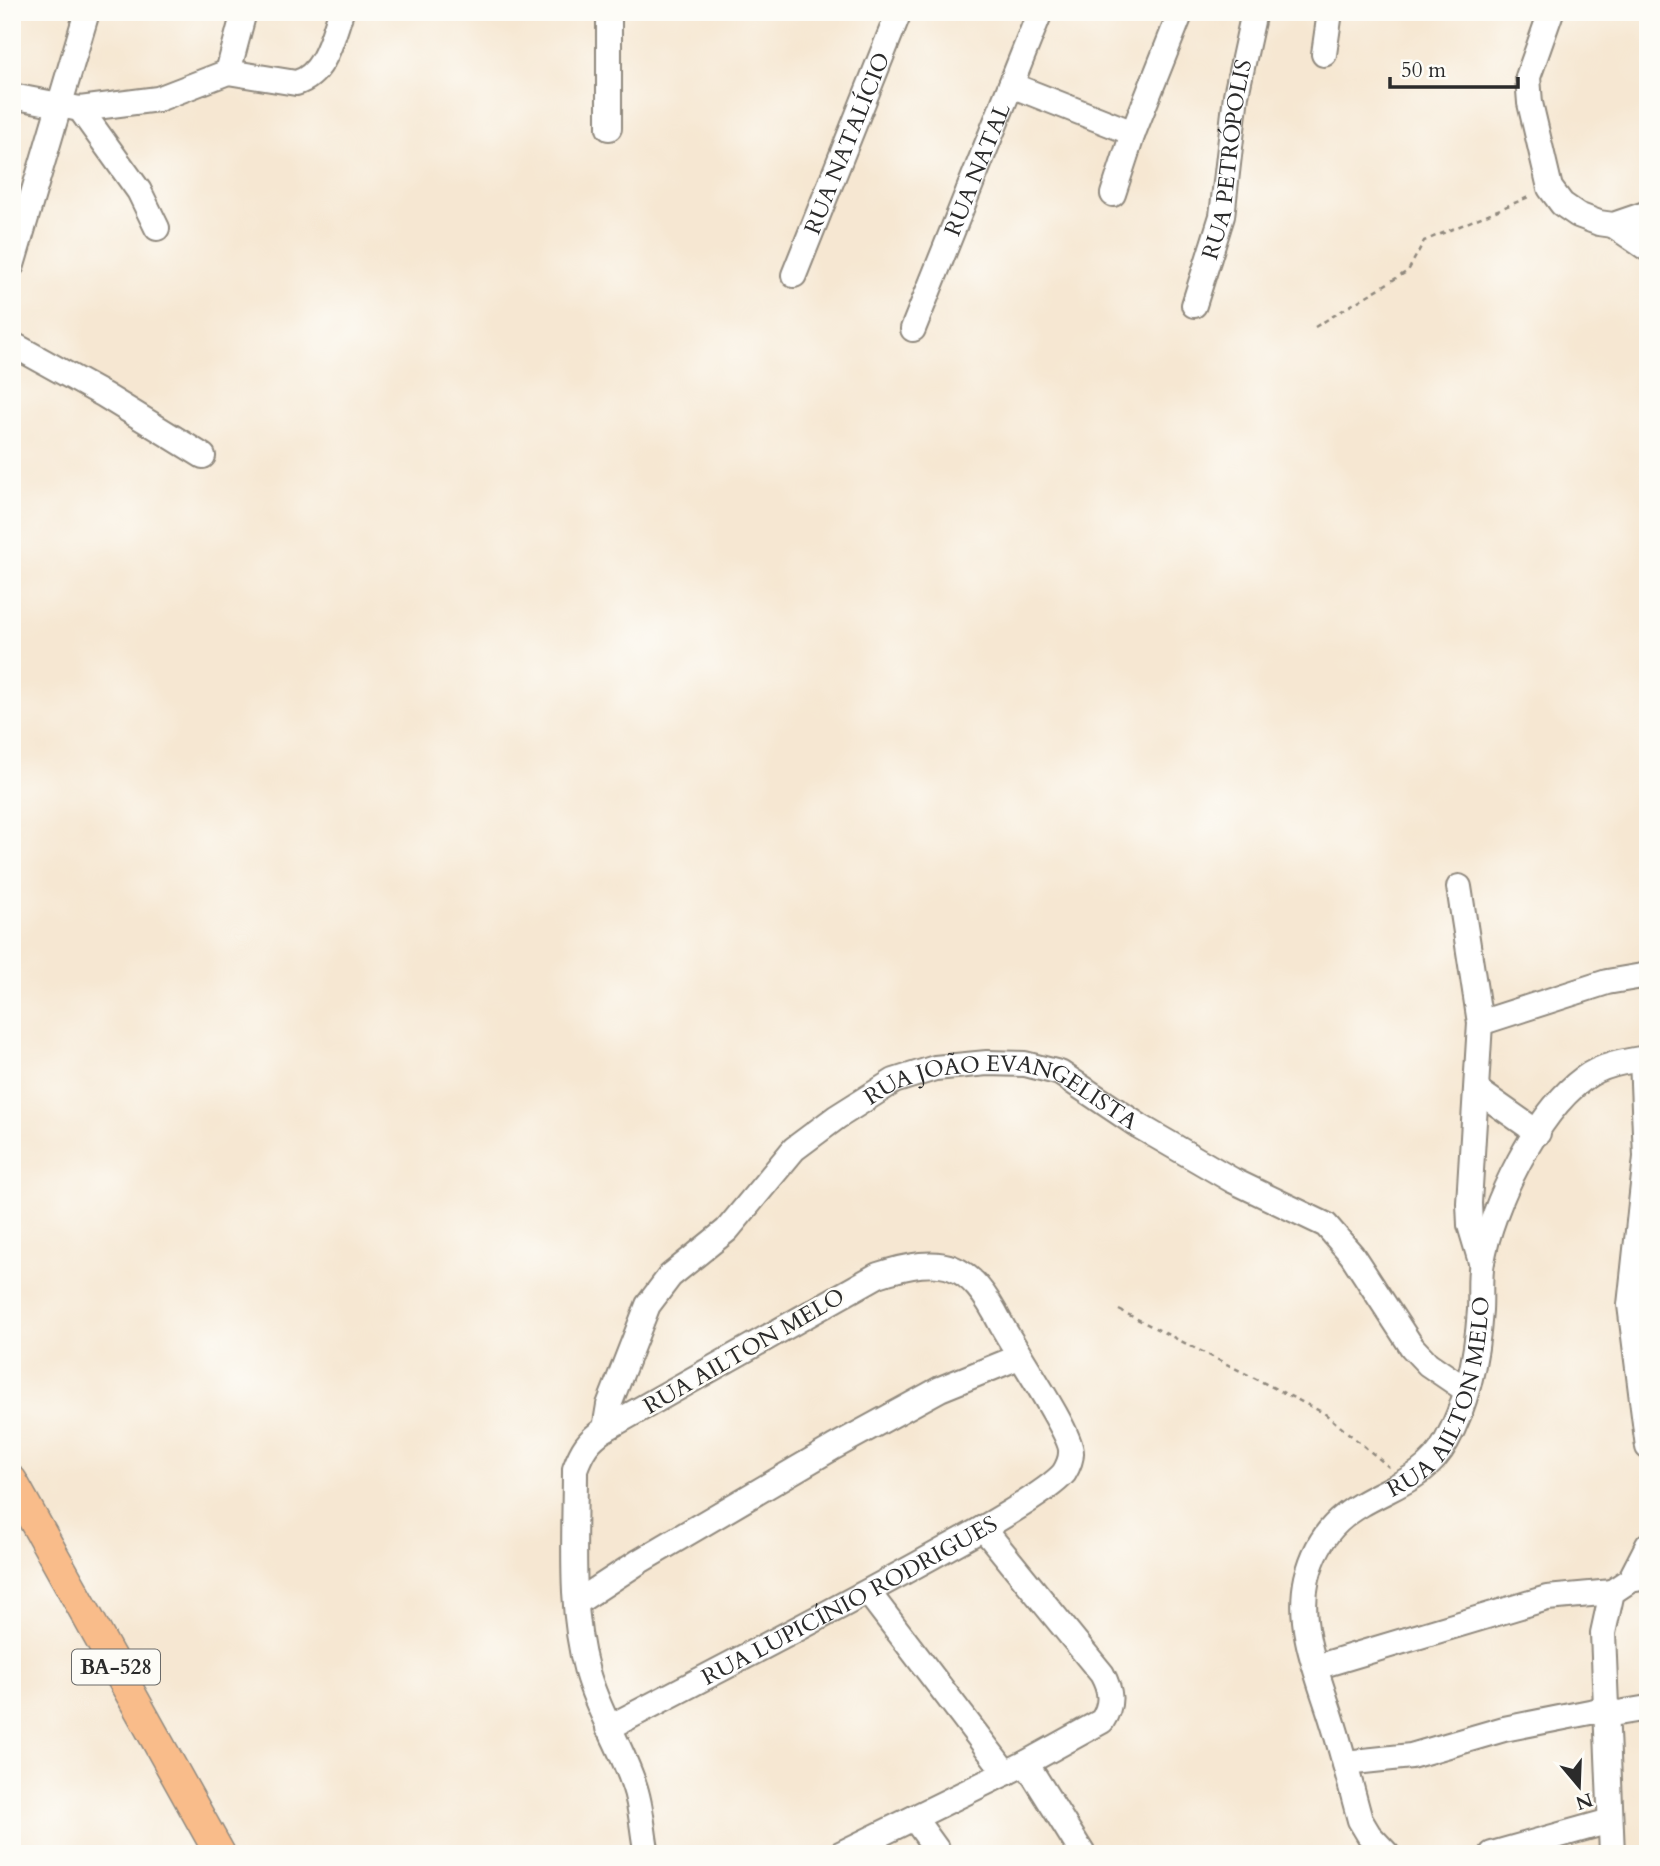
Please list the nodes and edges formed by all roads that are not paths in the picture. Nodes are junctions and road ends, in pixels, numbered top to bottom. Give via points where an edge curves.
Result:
1 (87, 12) edge
2 (244, 12) edge
3 (341, 12) edge
4 (609, 12) edge
5 (899, 12) edge
6 (1040, 12) edge
7 (1181, 12) edge
8 (1254, 12) edge
9 (1330, 12) edge
10 (1551, 12) edge
11 (1324, 54) dead end
12 (228, 72) junction
13 (1010, 85) junction
14 (12, 96) edge
15 (69, 108) junction
16 (609, 128) dead end
17 (1133, 132) junction
18 (1113, 194) dead end
19 (1648, 213) edge
20 (1613, 225) junction
21 (157, 228) dead end
22 (1648, 248) edge
23 (12, 265) edge
24 (794, 275) dead end
25 (1194, 304) dead end
26 (913, 329) dead end
27 (16, 346) edge
28 (203, 456) dead end
29 (1459, 887) dead end
30 (1648, 975) edge
31 (1480, 1023) junction
32 (1645, 1058) edge
33 (1477, 1090) junction
34 (1538, 1133) junction
35 (1481, 1263) junction
36 (1018, 1357) junction
37 (1466, 1390) junction
38 (605, 1429) junction
39 (1648, 1447) edge
40 (1072, 1452) joint
41 (12, 1481) edge
42 (983, 1528) junction
43 (1648, 1545) edge
44 (1630, 1583) edge
45 (868, 1592) junction
46 (576, 1603) junction
47 (1316, 1667) junction
48 (1648, 1708) edge
49 (1605, 1709) junction
50 (608, 1728) junction
51 (1345, 1763) junction
52 (1016, 1768) junction
53 (914, 1818) junction
54 (1610, 1821) junction
55 (220, 1854) edge
56 (647, 1854) edge
57 (841, 1854) edge
58 (940, 1854) edge
59 (1083, 1854) edge
60 (1387, 1854) edge
61 (1492, 1854) edge
62 (1612, 1854) edge

1 - 15 street
2 - 12 street
3 - 12 street via 323,58 306,80 279,82
4 - 16 street
5 - 24 street, RUA NATALÍCIO
6 - 13 street, RUA NATAL
7 - 17 street
8 - 25 street, RUA PETRÓPOLIS via 1236,94 1222,216
9 - 11 street
10 - 20 street via 1528,76 1550,188 1578,215
12 - 15 street via 158,99
13 - 17 street
13 - 26 street, RUA NATAL
14 - 15 street
15 - 21 street via 139,191
15 - 23 street
17 - 18 street
19 - 20 street
20 - 22 street
27 - 28 street
29 - 31 street
30 - 31 street via 1607,982
31 - 33 street
32 - 34 street, RUA AILTON MELO via 1585,1078 1566,1094
32 - 39 street via 1646,1157 1630,1305
33 - 34 street
33 - 35 street via 1469,1203
34 - 35 street, RUA AILTON MELO via 1506,1185
35 - 37 street, RUA AILTON MELO via 1477,1350
36 - 38 street, RUA AILTON MELO via 987,1295 971,1276 937,1264 908,1266 878,1275
36 - 40 street, RUA AILTON MELO via 1068,1436
36 - 46 street via 940,1389 834,1447
37 - 38 street, RUA JOÃO EVANGELISTA via 1412,1347 1352,1255 1326,1225 1232,1181 1060,1073 1026,1064 987,1063 935,1068 894,1081 794,1149 727,1230 670,1276 652,1298 609,1405
37 - 47 street, RUA AILTON MELO via 1446,1444 1433,1461 1343,1515 1330,1528 1315,1556 1304,1600
38 - 46 street, RUA AILTON MELO via 589,1440 575,1469
40 - 42 street, RUA LUPICÍNIO RODRIGUES via 1066,1471 1057,1479
41 - 55 main road, BA-528
42 - 45 street, RUA LUPICÍNIO RODRIGUES
42 - 52 street via 1110,1689 1102,1721
43 - 44 street
44 - 47 street via 1547,1598
44 - 49 street via 1603,1633
45 - 50 street, RUA LUPICÍNIO RODRIGUES
45 - 52 street
46 - 50 street, RUA AILTON MELO via 587,1670
47 - 51 street, RUA AILTON MELO
48 - 49 street via 1618,1713
49 - 51 street via 1411,1756
49 - 54 street
50 - 56 street, RUA AILTON MELO via 634,1785
51 - 60 street, RUA AILTON MELO via 1360,1820
52 - 53 street
52 - 59 street
53 - 57 street
53 - 58 street
54 - 61 street
54 - 62 street

